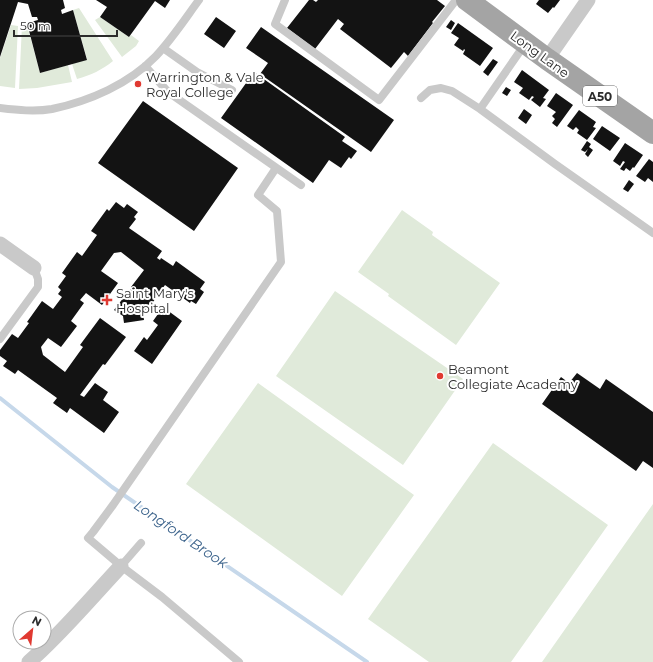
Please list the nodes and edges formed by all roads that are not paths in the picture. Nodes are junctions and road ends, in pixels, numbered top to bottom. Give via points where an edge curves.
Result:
1 (199, 0) edge
2 (285, 0) edge
3 (456, 0) edge
4 (467, 0) edge
5 (588, 0) edge
6 (526, 44) junction
7 (163, 48) junction
8 (547, 59) junction
9 (145, 66) junction
10 (232, 90) dead end
11 (422, 98) dead end
12 (0, 108) edge
13 (480, 109) junction
14 (653, 133) edge
15 (276, 168) junction
16 (301, 185) dead end
17 (653, 233) edge
18 (0, 244) edge
19 (34, 268) joint
20 (0, 339) edge
21 (141, 543) dead end
22 (121, 566) junction
23 (29, 662) edge
24 (239, 662) edge

1 - 7 lane
2 - 3 lane via 275,24 379,100
4 - 6 main road, Long Lane / A50
5 - 8 street
6 - 8 main road, Long Lane / A50
6 - 13 lane
7 - 9 lane
7 - 10 lane via 197,72
8 - 14 main road, Long Lane / A50
9 - 12 lane via 110,89 81,101 50,109 21,111
9 - 15 lane via 168,92
11 - 13 lane via 430,90 441,88 452,91
13 - 17 lane
15 - 16 lane
15 - 22 lane via 258,195 277,211 281,262 88,538
18 - 19 street
19 - 20 lane via 38,287
21 - 22 lane
22 - 23 street
22 - 24 lane

